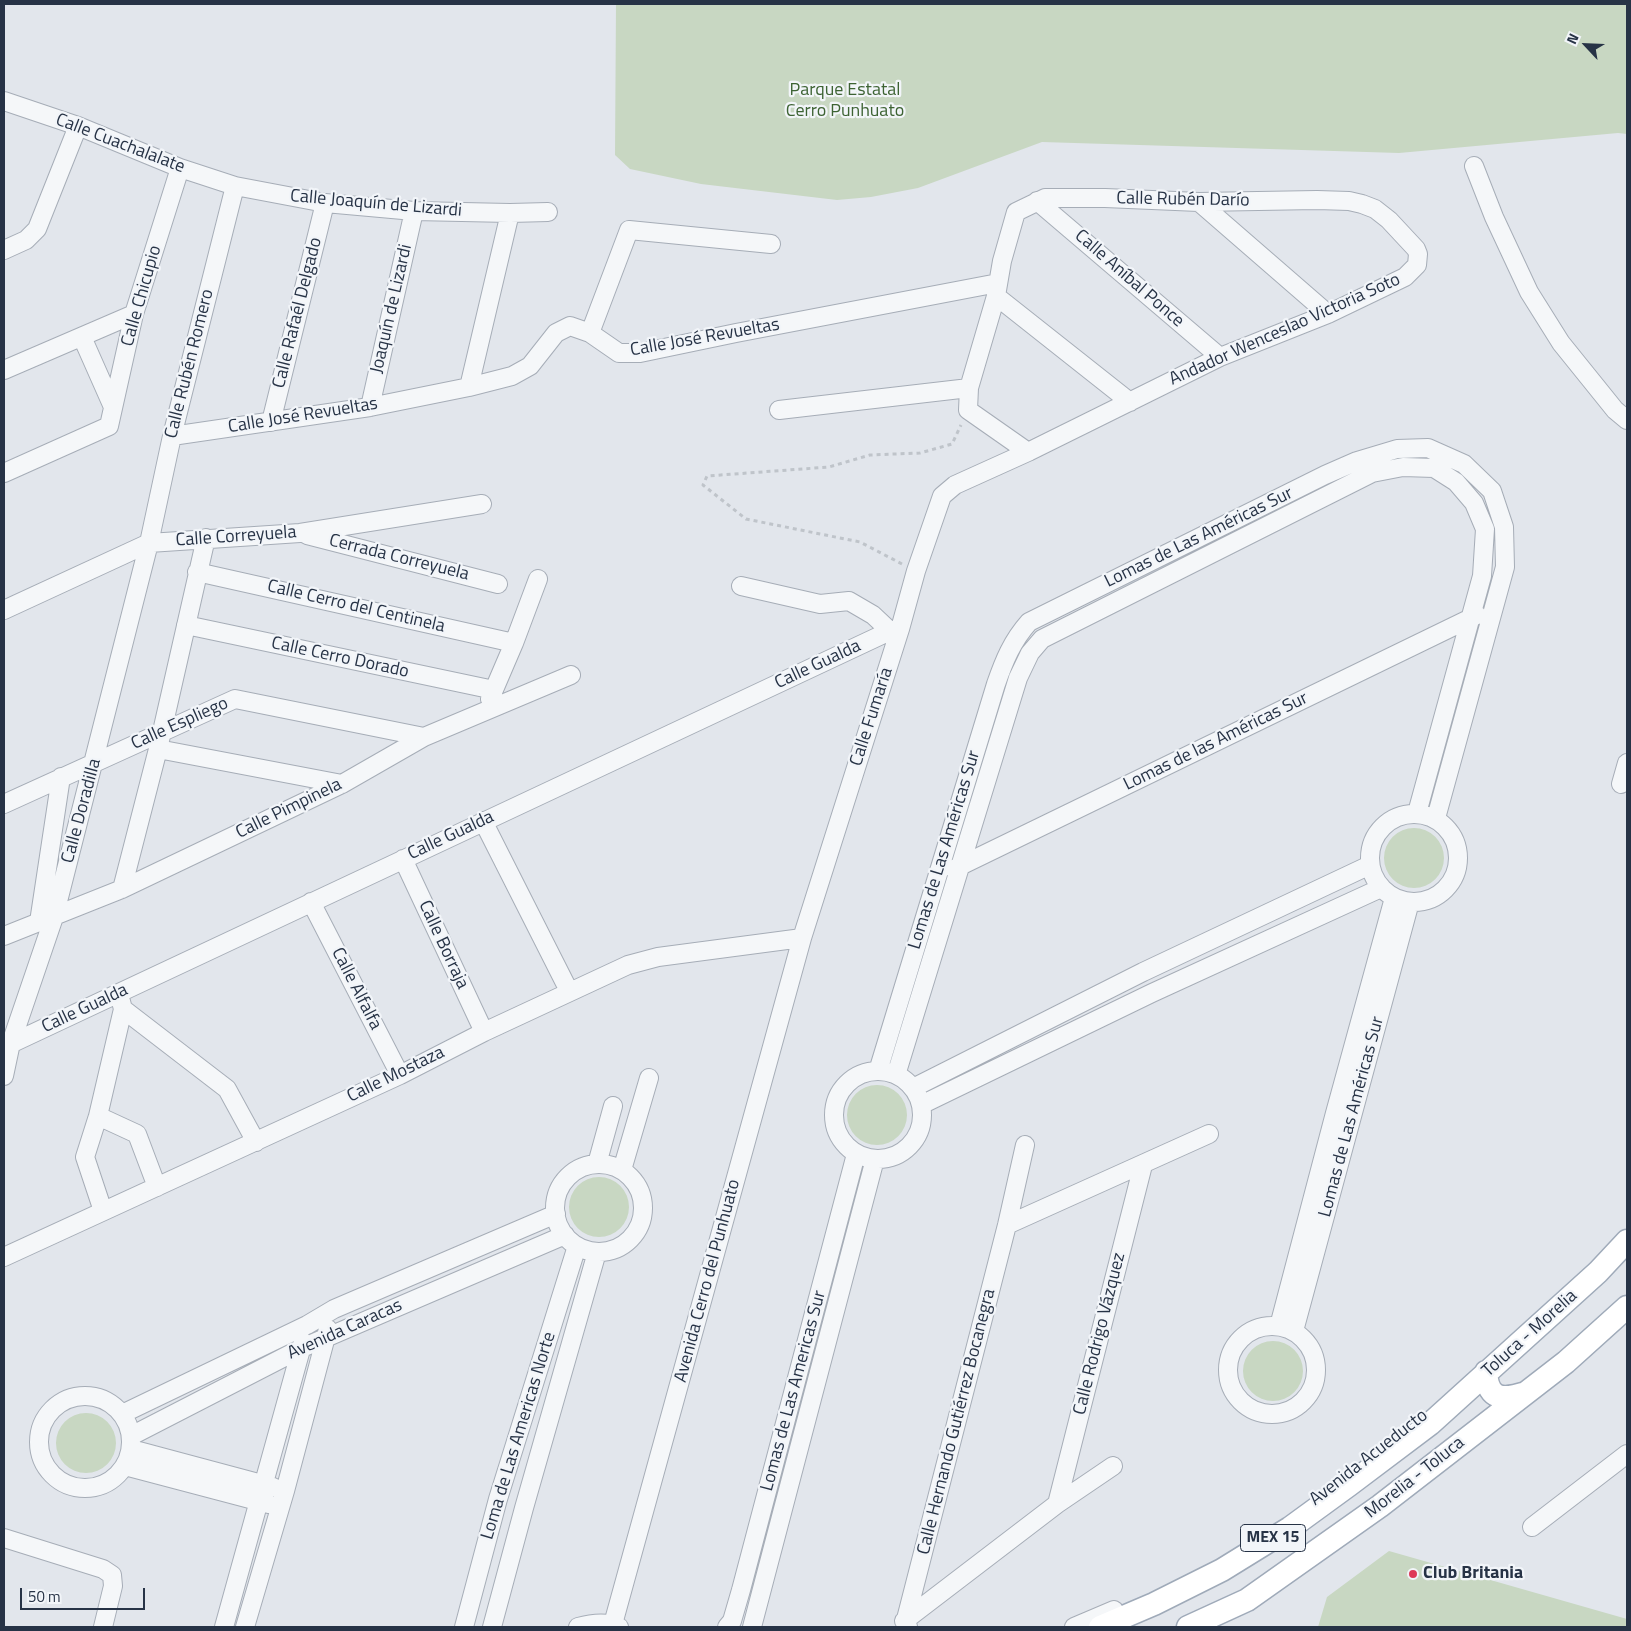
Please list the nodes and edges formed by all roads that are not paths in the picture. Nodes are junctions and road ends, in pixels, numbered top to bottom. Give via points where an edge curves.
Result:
1 (4, 101) edge
2 (78, 126) junction
3 (1474, 166) dead end
4 (180, 168) junction
5 (235, 186) junction
6 (1037, 201) junction
7 (1199, 202) junction
8 (325, 203) junction
9 (414, 211) junction
10 (548, 212) dead end
11 (510, 213) junction
12 (771, 244) dead end
13 (1412, 244) joint
14 (4, 250) edge
15 (997, 289) junction
16 (134, 314) junction
17 (1328, 314) junction
18 (590, 334) junction
19 (82, 336) junction
20 (1220, 358) junction
21 (4, 370) edge
22 (469, 387) junction
23 (968, 388) junction
24 (1130, 402) junction
25 (113, 407) junction
26 (370, 407) junction
27 (779, 410) dead end
28 (1627, 420) edge
29 (271, 422) junction
30 (172, 436) junction
31 (1028, 452) junction
32 (4, 473) edge
33 (942, 496) joint
34 (482, 504) dead end
35 (300, 533) junction
36 (1204, 536) junction
37 (206, 538) junction
38 (149, 542) junction
39 (1214, 553) junction
40 (197, 572) junction
41 (538, 579) dead end
42 (498, 584) dead end
43 (741, 586) dead end
44 (1494, 608) junction
45 (4, 610) edge
46 (1470, 618) junction
47 (186, 625) junction
48 (895, 630) junction
49 (514, 643) junction
50 (571, 675) dead end
51 (494, 690) junction
52 (483, 713) junction
53 (162, 732) junction
54 (424, 737) junction
55 (158, 749) junction
56 (94, 762) junction
57 (1627, 763) edge
58 (61, 777) junction
59 (342, 784) junction
60 (1621, 784) dead end
61 (4, 804) edge
62 (1416, 813) junction
63 (1436, 818) junction
64 (483, 821) junction
65 (403, 859) junction
66 (1370, 865) junction
67 (961, 867) junction
68 (938, 876) junction
69 (122, 889) junction
70 (1395, 896) junction
71 (311, 902) junction
72 (47, 919) junction
73 (4, 936) edge
74 (802, 938) junction
75 (1143, 972) junction
76 (569, 991) junction
77 (1152, 993) junction
78 (121, 1002) junction
79 (484, 1032) junction
80 (7, 1045) edge
81 (878, 1071) junction
82 (400, 1075) junction
83 (896, 1075) junction
84 (4, 1076) edge
85 (649, 1078) dead end
86 (913, 1088) junction
87 (921, 1105) junction
88 (613, 1106) dead end
89 (98, 1116) junction
90 (1209, 1134) dead end
91 (256, 1142) junction
92 (1025, 1146) dead end
93 (856, 1154) junction
94 (875, 1160) junction
95 (597, 1164) junction
96 (1143, 1165) junction
97 (622, 1170) junction
98 (157, 1187) junction
99 (103, 1211) junction
100 (556, 1214) junction
101 (1007, 1225) junction
102 (571, 1240) junction
103 (1627, 1241) edge
104 (597, 1252) junction
105 (4, 1257) edge
106 (1627, 1307) edge
107 (334, 1309) junction
108 (307, 1324) junction
109 (1287, 1329) junction
110 (326, 1337) junction
111 (302, 1348) junction
112 (1486, 1372) junction
113 (794, 1388) junction
114 (814, 1392) junction
115 (1526, 1394) junction
116 (1453, 1403) junction
117 (122, 1414) junction
118 (1430, 1424) joint
119 (1472, 1434) junction
120 (131, 1442) junction
121 (1625, 1460) edge
122 (125, 1466) junction
123 (1112, 1466) dead end
124 (264, 1483) junction
125 (285, 1491) junction
126 (498, 1499) junction
127 (260, 1501) junction
128 (1057, 1504) junction
129 (280, 1508) junction
130 (524, 1508) junction
131 (1532, 1527) dead end
132 (4, 1538) edge
133 (466, 1622) edge
134 (903, 1625) edge
135 (616, 1626) edge
136 (102, 1627) edge
137 (224, 1627) edge
138 (245, 1627) edge
139 (492, 1627) edge
140 (578, 1627) edge
141 (727, 1627) edge
142 (752, 1627) edge
143 (1074, 1627) edge
144 (1100, 1627) edge
145 (1188, 1627) edge

1 - 2 street, Calle Cuachalalate
2 - 4 street, Calle Cuachalalate
2 - 14 street via 37,229 26,240
3 - 28 street via 1529,292 1561,343
4 - 5 street, Calle Cuachalalate
4 - 16 street, Calle Chicupio
5 - 8 street, Calle Joaquín de Lizardi
5 - 30 street, Calle Rubén Romero
6 - 7 street, Calle Rubén Darío via 1045,198 1105,198
6 - 15 street, Calle Rubén Darío via 1016,212
6 - 20 street, Calle Aníbal Ponce
7 - 13 street, Calle Rubén Darío via 1316,200 1362,204 1389,220
7 - 17 street
8 - 9 street, Calle Joaquín de Lizardi
8 - 29 street, Calle Rafaél Delgado
9 - 11 street, Calle Joaquín de Lizardi
9 - 26 street, Joaquín de Lizardi
10 - 11 street, Calle Joaquín de Lizardi
11 - 22 street
12 - 18 street via 629,230
13 - 17 street, Andador Wenceslao Victoria Soto via 1418,254 1413,271
15 - 18 street, Calle José Revueltas via 736,333 640,353 619,353
15 - 23 street, Calle Rubén Darío
15 - 24 street
16 - 19 street
16 - 25 street, Calle Chicupio
17 - 20 street, Andador Wenceslao Victoria Soto
18 - 22 street, Calle José Revueltas via 570,326 556,333 530,366 512,376
19 - 21 street
19 - 25 street
20 - 24 street, Andador Wenceslao Victoria Soto
22 - 26 street, Calle José Revueltas
23 - 27 street
23 - 31 street, Calle Rubén Darío via 968,410
24 - 31 street, Andador Wenceslao Victoria Soto
25 - 32 street, Calle Chicupio via 109,426
26 - 29 street, Calle José Revueltas
29 - 30 street, Calle José Revueltas
30 - 38 street, Calle Rubén Romero
31 - 33 street, Andador Wenceslao Victoria Soto via 955,485
33 - 48 street, Calle Fumaría
34 - 35 street, Calle Correyuela
35 - 37 street, Calle Correyuela
35 - 42 street, Cerrada Correyuela
36 - 39 street
36 - 44 street, Lomas de Las Américas Sur via 1357,461 1397,449 1428,448 1464,464 1492,491 1504,527 1504,567
36 - 68 street, Lomas de Las Américas Sur via 1029,622 1017,635 996,684
37 - 38 street, Calle Correyuela
37 - 40 street
38 - 45 street, Calle Correyuela
38 - 56 street, Calle Doradilla
39 - 46 street, Lomas de Las Américas Sur via 1372,473 1403,467 1434,468 1456,482 1474,503 1485,529 1482,576
39 - 67 street, Lomas de Las Américas Sur via 1042,639 1030,653 1018,678
40 - 47 street
40 - 49 street, Calle Cerro del Centinela
41 - 49 street
43 - 48 street via 820,604 849,601
44 - 46 street, Lomas de las Américas Sur
44 - 63 street, Lomas de Las Américas Sur
46 - 62 street, Lomas de Las Américas Sur
46 - 67 street, Lomas de las Américas Sur
47 - 51 street, Calle Cerro Dorado
47 - 53 street
48 - 64 street, Calle Gualda
48 - 74 street, Calle Fumaría
49 - 51 street
50 - 52 street, Calle Pimpinela
51 - 52 street
52 - 54 street, Calle Pimpinela
53 - 54 street, Calle Espliego via 236,699
53 - 55 street
53 - 56 street, Calle Espliego
54 - 59 street, Calle Pimpinela
55 - 59 street
55 - 69 street
56 - 58 street, Calle Espliego
56 - 72 street, Calle Doradilla
57 - 60 street
58 - 61 street, Calle Espliego
58 - 72 street
59 - 69 street, Calle Pimpinela
62 - 63 street
62 - 66 street via 1386,822 1370,849
63 - 70 street via 1449,830 1457,845 1458,862 1453,879 1442,892 1427,901
64 - 65 street, Calle Gualda
64 - 76 street
65 - 71 street, Calle Gualda
65 - 79 street, Calle Borraja
66 - 70 street via 1374,877
66 - 75 street
67 - 68 street, Lomas de las Américas Sur
67 - 83 street, Lomas de Las Américas Sur
68 - 81 street, Lomas de Las Américas Sur
69 - 72 street, Calle Pimpinela
70 - 77 street
70 - 109 street, Lomas de Las Américas Sur via 1343,1115
71 - 78 street, Calle Gualda
71 - 82 street, Calle Alfalfa
72 - 73 street, Calle Pimpinela
72 - 80 street, Calle Doradilla
74 - 76 street, Calle Mostaza via 658,957 628,965
74 - 135 street, Avenida Cerro del Punhuato
75 - 77 street
75 - 86 street
76 - 79 street, Calle Mostaza
77 - 87 street
78 - 80 street, Calle Gualda
78 - 89 street
78 - 91 street via 227,1089
79 - 82 street, Calle Mostaza
80 - 84 street, Calle Doradilla
81 - 83 street
81 - 93 street via 865,1072 853,1078 837,1098 834,1124 842,1141
82 - 91 street, Calle Mostaza
83 - 86 street
85 - 97 street
86 - 87 street
87 - 94 street via 922,1119 911,1144 888,1158
88 - 95 street
89 - 98 street via 137,1134
89 - 99 street via 86,1157
90 - 96 street
91 - 98 street, Calle Mostaza
92 - 101 street, Calle Hernando Gutiérrez Bocanegra
93 - 94 street
93 - 113 street, Lomas de Las Americas Sur
94 - 114 street, Lomas de Las Americas Sur
95 - 97 street
95 - 100 street via 574,1171 565,1180 557,1196
96 - 101 street
96 - 128 street, Calle Rodrigo Vázquez
97 - 104 street via 633,1179 640,1192 641,1220 624,1243 611,1250
98 - 99 street, Calle Mostaza
99 - 105 street, Calle Mostaza
100 - 102 street via 559,1225
100 - 107 street, Avenida Caracas
101 - 134 street, Calle Hernando Gutiérrez Bocanegra
102 - 104 street via 586,1250
102 - 110 street, Avenida Caracas
102 - 126 street, Loma de Las Americas Norte
103 - 112 main road, Toluca - Morelia / MEX 15 via 1598,1272
104 - 130 street, Loma de Las Americas Norte
106 - 115 main road, Morelia - Toluca / MEX 15
107 - 108 street, Avenida Caracas
107 - 110 street
108 - 111 street
108 - 117 street, Avenida Caracas
109 - 109 street via 1264,1326 1250,1332 1238,1342 1230,1356 1231,1386 1239,1400 1251,1410 1281,1414 1295,1409 1307,1398 1314,1385 1317,1369 1314,1354 1306,1341
110 - 111 street, Avenida Caracas
110 - 125 street
111 - 120 street, Avenida Caracas
111 - 124 street
112 - 115 main road via 1490,1390 1500,1398
112 - 116 main road, Toluca - Morelia / MEX 15
113 - 114 street
113 - 141 street, Lomas de Las Americas Sur via 741,1590 732,1621
114 - 142 street, Lomas de Las Americas Sur
115 - 119 main road, Morelia - Toluca / MEX 15
116 - 118 main road, Toluca - Morelia / MEX 15
116 - 119 main road via 1468,1406 1474,1413 1476,1422
116 - 143 street, Avenida Acueducto via 1436,1406 1328,1492 1212,1567
117 - 120 street via 128,1424
117 - 122 street via 112,1404 98,1398 70,1399 47,1417 41,1430 40,1445 42,1459 50,1472 74,1487 103,1485 115,1478
118 - 144 main road, Morelia - Toluca / MEX 15 via 1290,1528 1222,1570
119 - 145 main road, Morelia - Toluca / MEX 15 via 1293,1569 1247,1600
120 - 122 street
120 - 124 street
121 - 131 street
122 - 127 street
123 - 128 street
124 - 125 street
124 - 127 street
125 - 129 street
126 - 130 street
126 - 133 street, Loma de Las Americas Norte
127 - 129 street
127 - 137 street
128 - 134 street
129 - 138 street
130 - 139 street, Loma de Las Americas Norte
132 - 136 street via 103,1569 112,1575 113,1586
135 - 140 street via 595,1623

